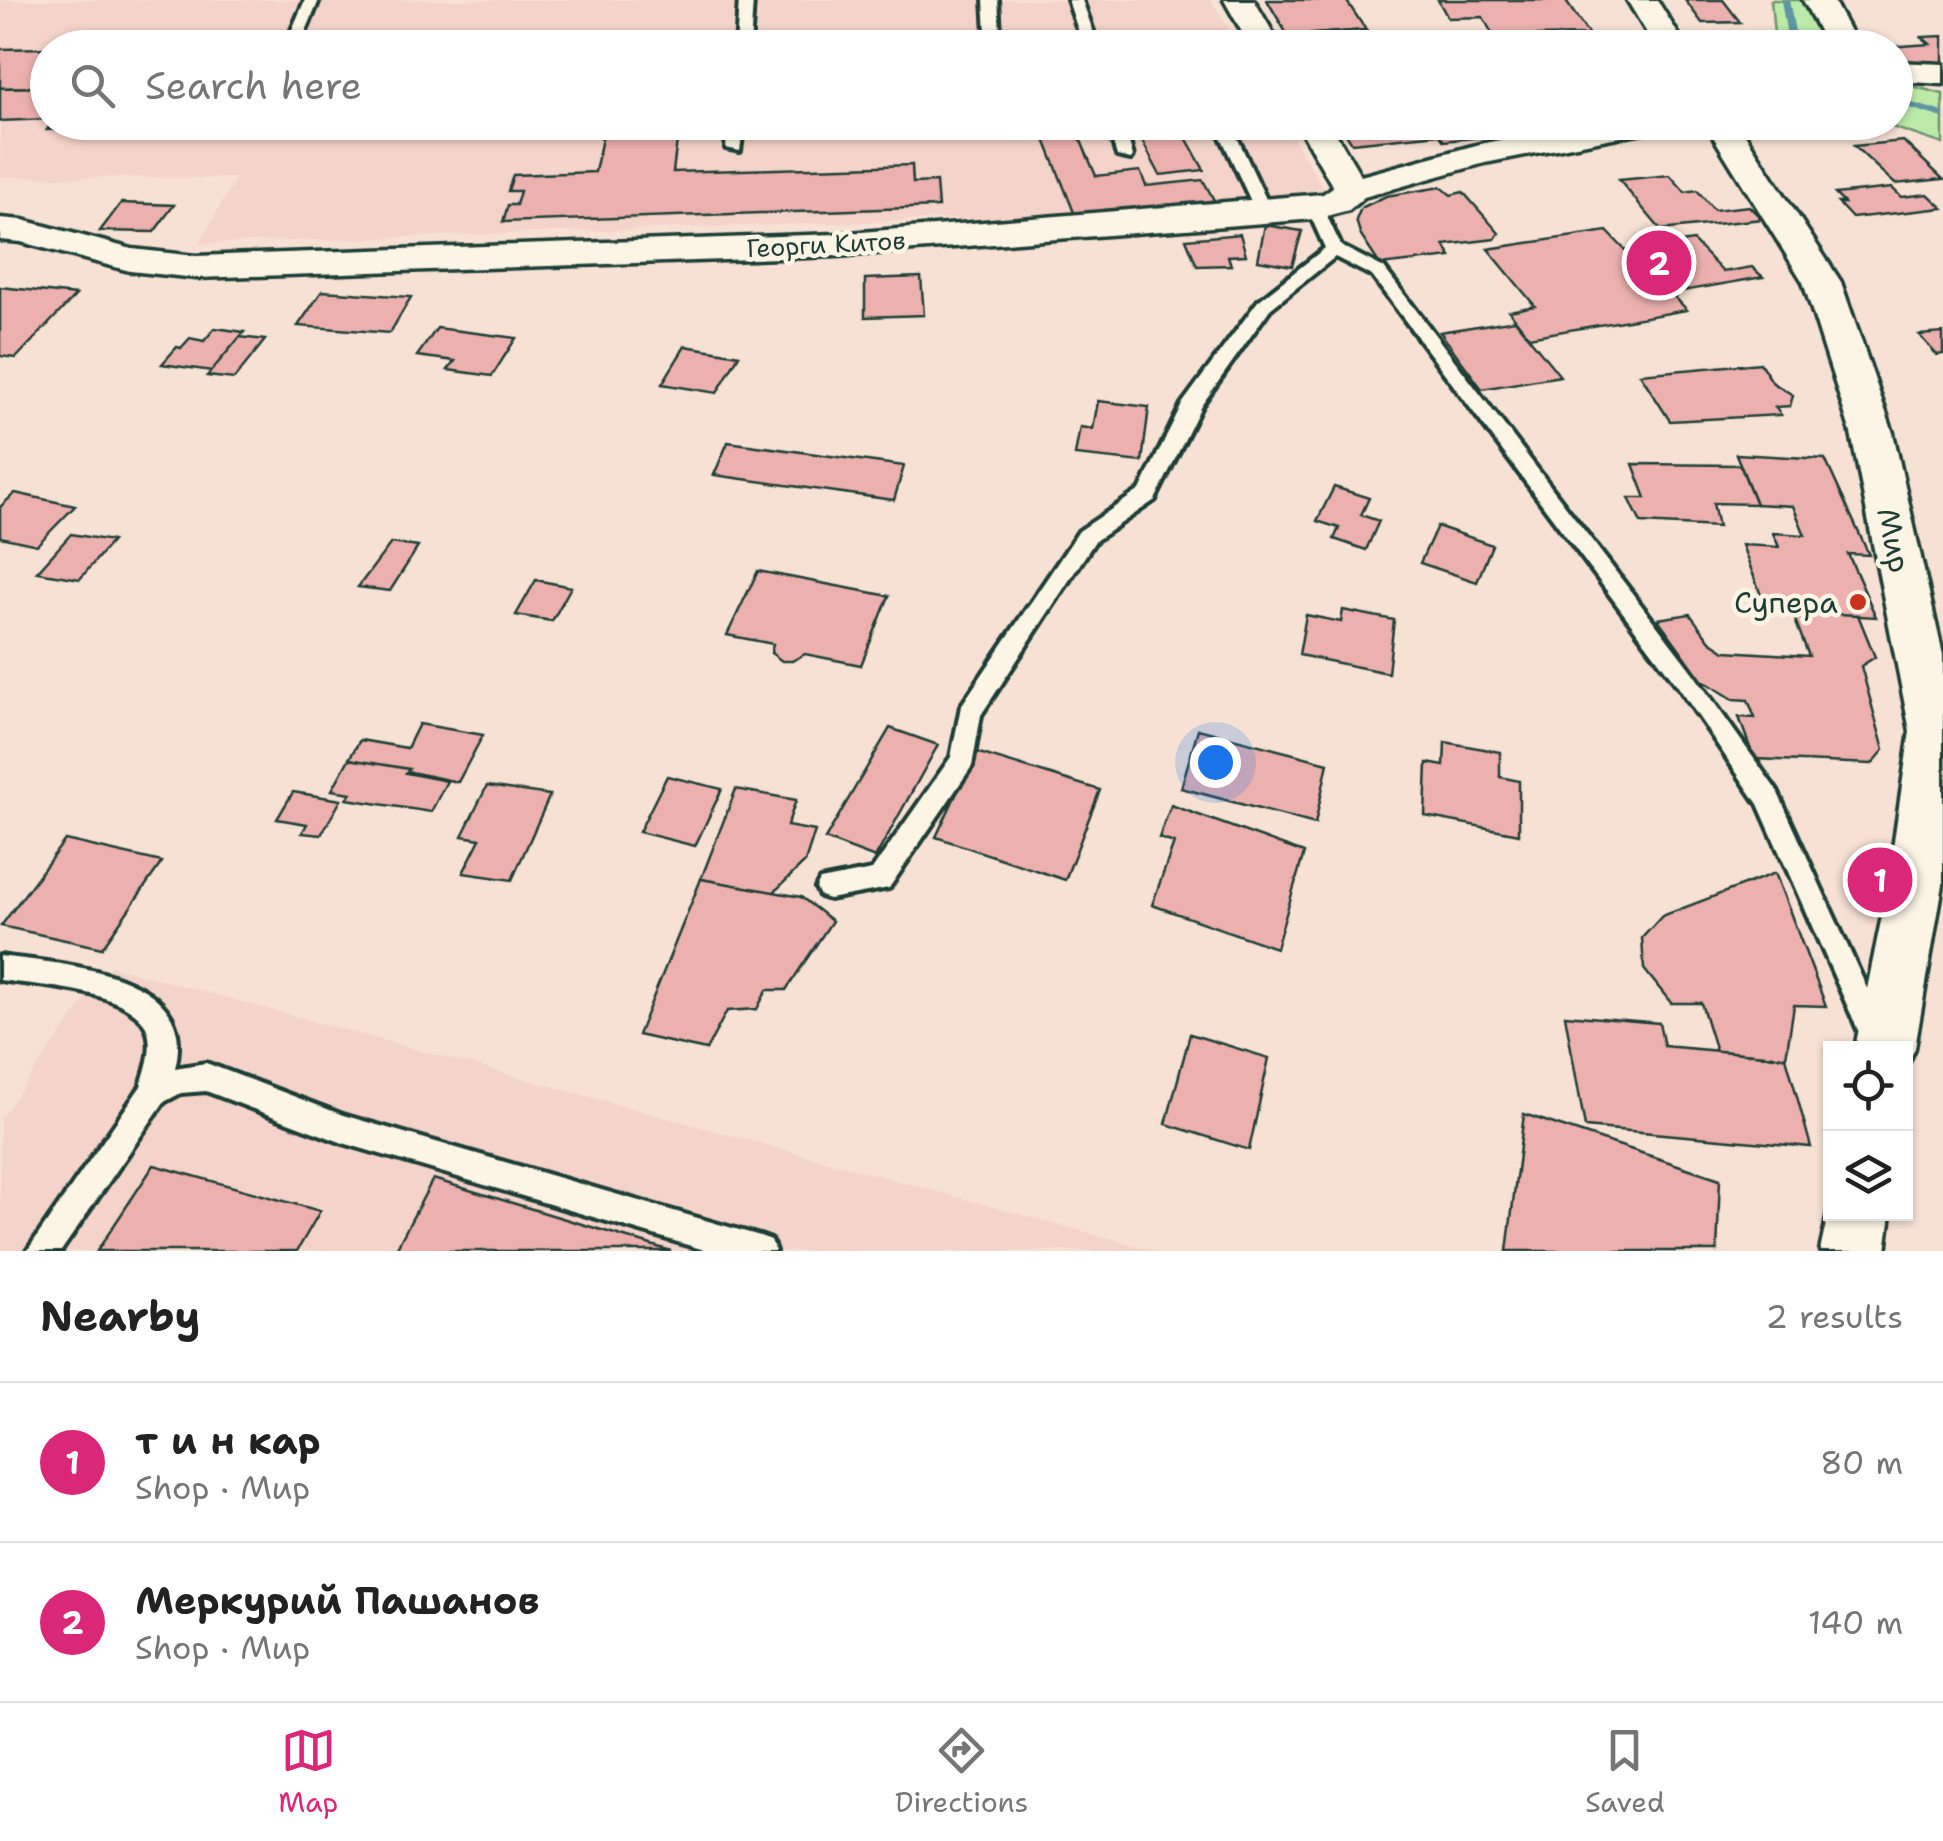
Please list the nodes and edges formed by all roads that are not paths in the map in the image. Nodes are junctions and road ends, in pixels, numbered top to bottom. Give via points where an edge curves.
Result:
1 (312, 0) edge
2 (746, 0) edge
3 (990, 0) edge
4 (1074, 0) edge
5 (1239, 0) edge
6 (1642, 0) edge
7 (1818, 0) edge
8 (299, 30) edge
9 (744, 30) edge
10 (992, 30) edge
11 (1085, 30) edge
12 (1256, 30) edge
13 (1661, 30) edge
14 (1834, 30) edge
15 (1913, 73) edge
16 (1943, 74) edge
17 (735, 140) edge
18 (1120, 140) edge
19 (1230, 140) edge
20 (1323, 140) edge
21 (1551, 140) edge
22 (1731, 140) edge
23 (734, 148) dead end
24 (1125, 156) dead end
25 (1352, 190) junction
26 (1315, 208) junction
27 (1264, 212) junction
28 (0, 229) edge
29 (1334, 249) junction
30 (1939, 732) edge
31 (829, 888) dead end
32 (0, 968) edge
33 (1880, 1041) edge
34 (1884, 1041) edge
35 (154, 1092) junction
36 (1858, 1221) edge
37 (42, 1251) edge
38 (760, 1251) edge
39 (1854, 1251) edge

1 - 8 lane
2 - 9 lane
3 - 10 lane
4 - 11 lane
5 - 12 street
6 - 13 street
7 - 14 street
15 - 16 street
17 - 23 lane
18 - 24 lane
19 - 27 lane
20 - 25 street
21 - 25 street, Георги Китов
22 - 30 street, Мир via 1822,282 1872,433
25 - 26 street, Георги Китов
26 - 27 street, Георги Китов
26 - 29 lane
27 - 28 street, Георги Китов via 837,245 196,267 130,260
29 - 31 lane via 1264,306 1192,404 1148,495 1087,536 969,713 963,758 880,880
29 - 33 lane via 1378,272 1768,798
30 - 34 street, Мир
32 - 35 lane via 126,991 157,1014 168,1044
35 - 37 lane
35 - 38 lane via 206,1076 343,1128
36 - 39 street

